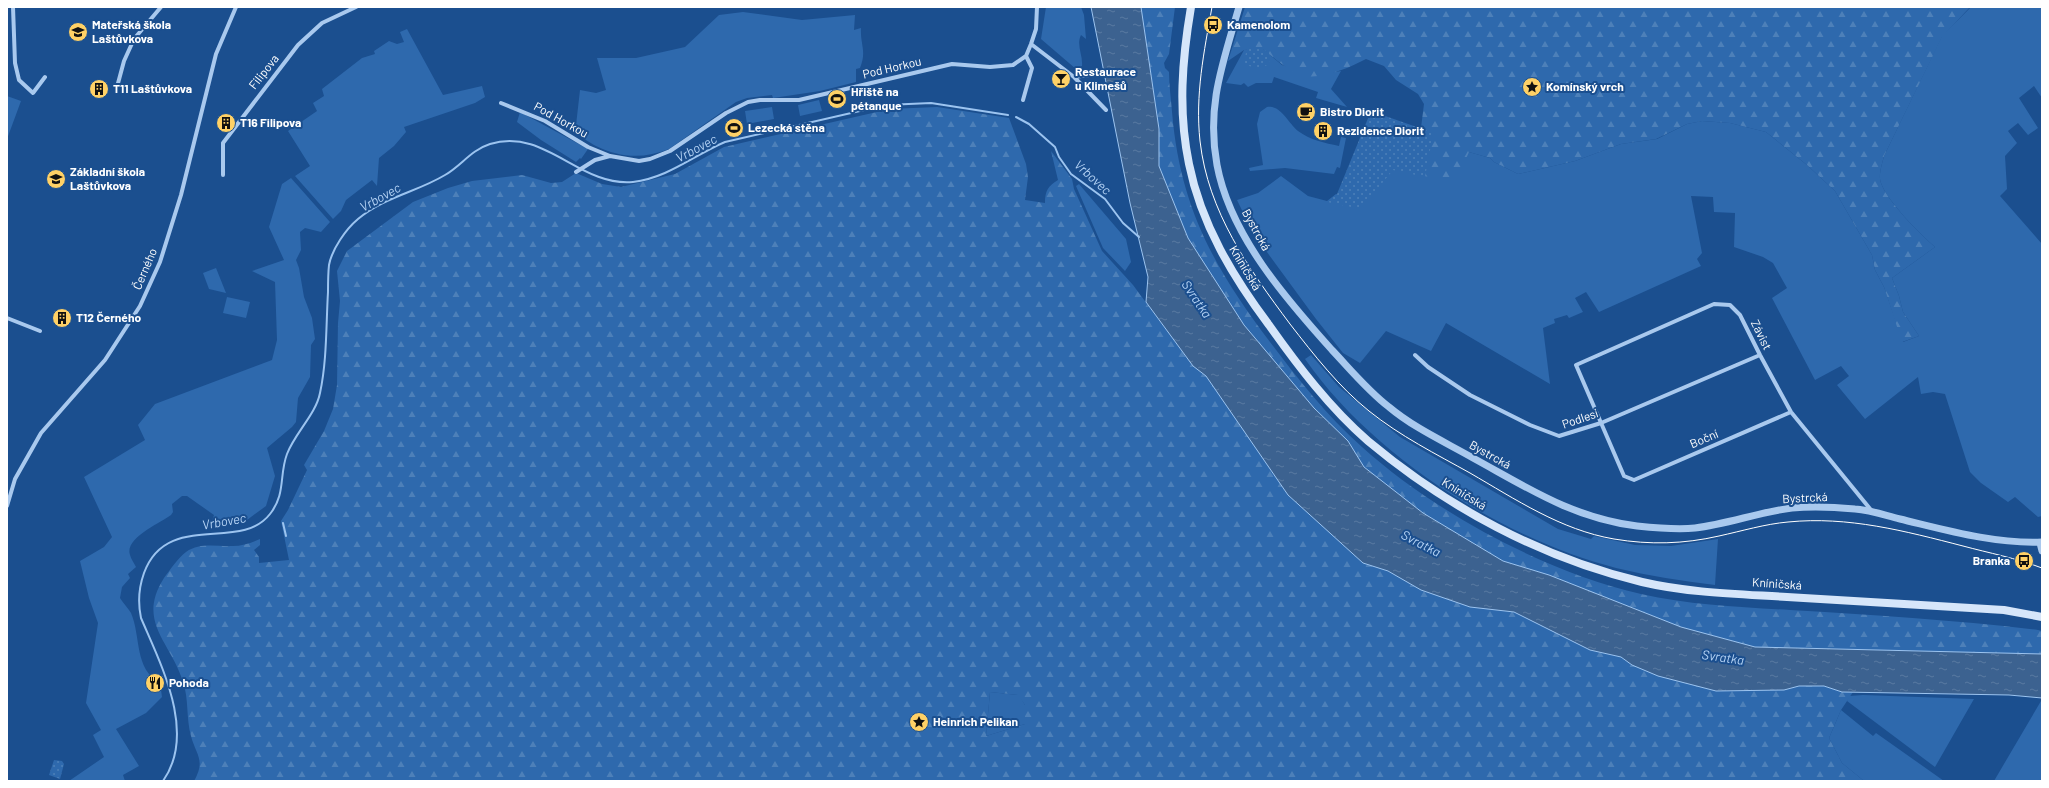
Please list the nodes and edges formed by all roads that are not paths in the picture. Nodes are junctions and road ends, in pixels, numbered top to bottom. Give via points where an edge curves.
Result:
1 (13, 7) edge
2 (161, 7) edge
3 (236, 7) edge
4 (356, 7) edge
5 (1037, 7) edge
6 (1191, 7) edge
7 (1239, 7) edge
8 (1032, 44) junction
9 (1026, 56) junction
10 (1089, 75) dead end
11 (1074, 76) junction
12 (45, 77) dead end
13 (117, 87) dead end
14 (1023, 100) dead end
15 (501, 103) dead end
16 (1106, 110) dead end
17 (610, 156) junction
18 (576, 172) dead end
19 (223, 175) dead end
20 (7, 318) edge
21 (40, 331) dead end
22 (1415, 355) dead end
23 (1760, 355) junction
24 (1791, 412) junction
25 (1601, 423) junction
26 (7, 506) edge
27 (1871, 510) junction
28 (2041, 542) edge
29 (2042, 552) edge
30 (2042, 617) edge

1 - 12 street via 15,63 19,80 33,93
2 - 13 street via 134,39 124,61
3 - 26 street, Černého via 216,54 181,195 160,262 140,306 105,360 41,433 15,479
4 - 19 street, Filipova via 322,24 298,45 223,143
5 - 8 street
6 - 30 main road, Kníničská via 1182,84 1183,126 1189,166 1200,206 1216,244 1248,297 1323,395 1366,439 1416,478 1470,514 1527,543 1585,566 1644,582 1706,592 2004,610
7 - 27 street, Bystrcká via 1217,84 1212,123 1217,166 1233,214 1252,249 1306,321 1388,407 1420,428 1549,500 1610,522 1693,528 1793,508 1820,506
8 - 9 street
8 - 11 street
9 - 14 street via 1032,68
9 - 17 street, Pod Horkou via 1012,65 990,67 952,64 799,100 770,99 748,102 726,113 670,151 650,159 639,161
10 - 11 street
11 - 16 street
15 - 17 street, Pod Horkou via 545,121 588,147
17 - 18 street via 584,166
20 - 21 street
22 - 25 street, Podlesí via 1428,367 1470,395 1550,434 1562,436
23 - 24 street, Závist
23 - 25 street, Podlesí
23 - 25 street, Závist via 1740,315 1730,305 1714,304 1576,365
24 - 25 street, Boční via 1634,480 1624,476
24 - 27 street, Závist
27 - 28 street, Bystrcká via 1986,539
28 - 29 street

